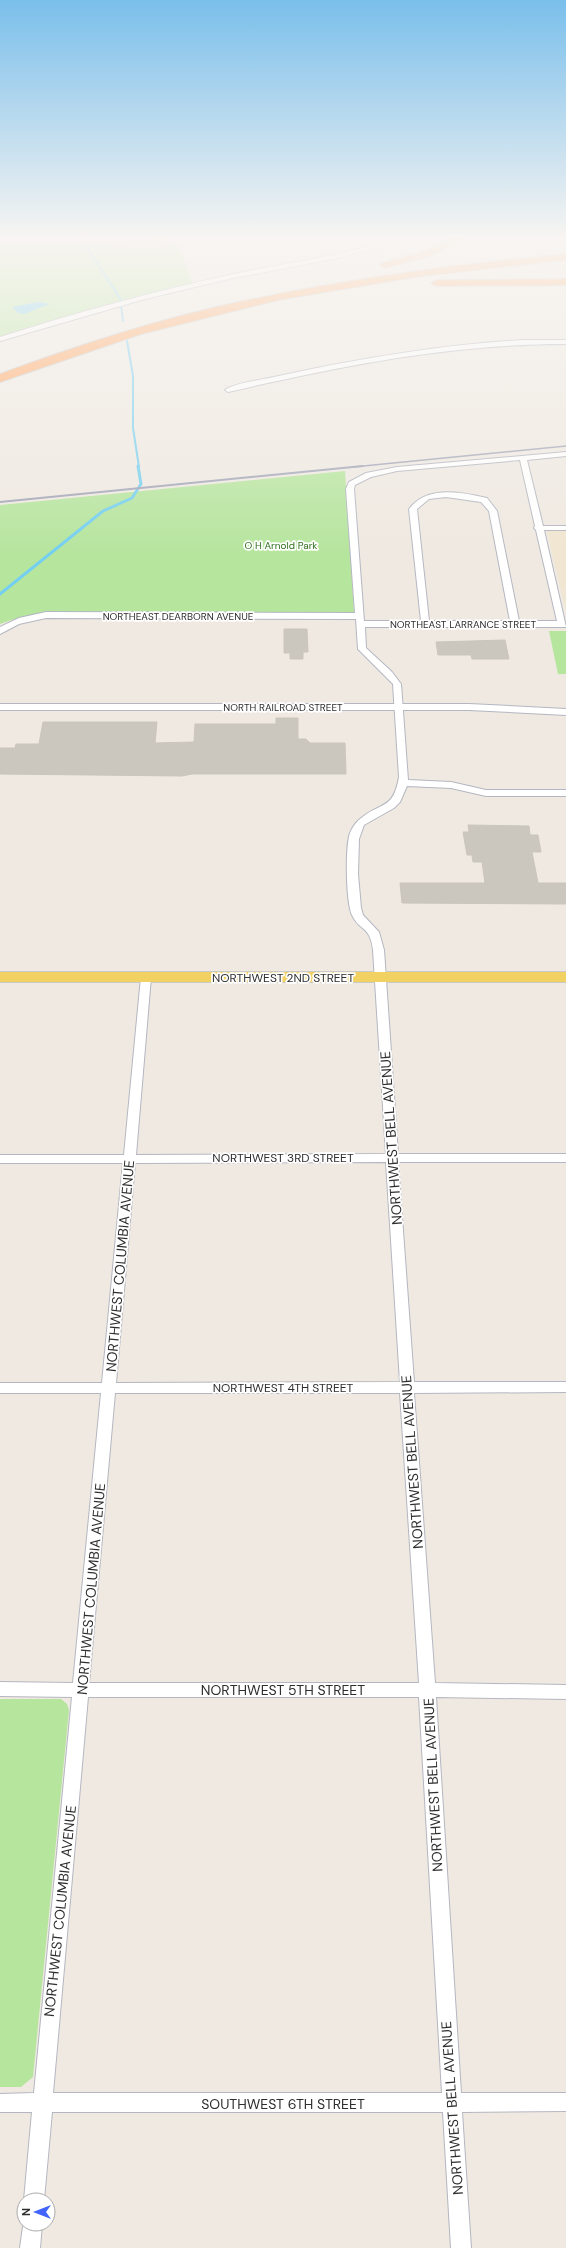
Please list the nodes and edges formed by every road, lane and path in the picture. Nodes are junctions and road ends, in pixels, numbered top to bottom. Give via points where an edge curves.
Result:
1 (72, 343) edge
2 (102, 343) edge
3 (499, 343) edge
4 (58, 347) junction
5 (72, 352) junction
6 (0, 367) edge
7 (0, 373) edge
8 (0, 378) edge
9 (228, 390) dead end
10 (566, 454) edge
11 (523, 457) junction
12 (538, 528) junction
13 (566, 528) edge
14 (359, 620) junction
15 (425, 624) junction
16 (515, 624) junction
17 (564, 624) edge
18 (0, 631) edge
19 (0, 707) edge
20 (399, 707) junction
21 (566, 712) edge
22 (404, 783) junction
23 (566, 794) edge
24 (0, 977) edge
25 (566, 977) edge
26 (146, 978) junction
27 (380, 978) junction
28 (130, 1158) junction
29 (393, 1158) junction
30 (566, 1158) edge
31 (0, 1159) edge
32 (566, 1387) edge
33 (0, 1388) edge
34 (109, 1388) junction
35 (407, 1388) junction
36 (0, 1689) edge
37 (427, 1689) junction
38 (82, 1690) junction
39 (566, 1692) edge
40 (42, 2102) junction
41 (566, 2102) edge
42 (0, 2103) edge
43 (451, 2104) junction
44 (35, 2192) edge
45 (31, 2232) edge
46 (30, 2248) edge
47 (461, 2248) edge

1 - 4 highway
2 - 5 highway
3 - 9 street via 408,352
4 - 6 highway
4 - 7 highway
5 - 7 highway
5 - 8 highway
10 - 11 street
11 - 12 street
11 - 14 street, NORTHWEST BELL AVENUE via 397,469 369,475 352,484 350,489
12 - 13 street
12 - 17 street
14 - 15 street, NORTHEAST LARRANCE STREET
14 - 18 street, NORTHEAST DEARBORN AVENUE via 46,615 23,619 7,625
14 - 20 street, NORTHWEST BELL AVENUE via 362,649 397,684
15 - 16 street, NORTHEAST LARRANCE STREET
15 - 16 street via 414,509 417,502 429,497 452,494 484,500 493,511
16 - 17 street, NORTHEAST LARRANCE STREET
19 - 20 street, NORTH RAILROAD STREET
20 - 21 street, NORTH RAILROAD STREET via 469,707
20 - 22 street, NORTHWEST BELL AVENUE
22 - 23 street via 451,785 486,793
22 - 27 street, NORTHWEST BELL AVENUE via 400,797 358,826 353,840 355,905 358,915 375,935
24 - 26 main road, NORTHWEST 2ND STREET
25 - 27 main road, NORTHWEST 2ND STREET
26 - 27 main road, NORTHWEST 2ND STREET
26 - 28 street, NORTHWEST COLUMBIA AVENUE
27 - 29 street, NORTHWEST BELL AVENUE
28 - 29 street, NORTHWEST 3RD STREET
28 - 31 street, NORTHWEST 3RD STREET
28 - 34 street, NORTHWEST COLUMBIA AVENUE
29 - 30 street, NORTHWEST 3RD STREET
29 - 35 street, NORTHWEST BELL AVENUE
32 - 35 street, NORTHWEST 4TH STREET
33 - 34 street, NORTHWEST 4TH STREET
34 - 35 street, NORTHWEST 4TH STREET
34 - 38 street, NORTHWEST COLUMBIA AVENUE
35 - 37 street, NORTHWEST BELL AVENUE
36 - 38 street, NORTHWEST 5TH STREET
37 - 38 street, NORTHWEST 5TH STREET
37 - 39 street, NORTHWEST 5TH STREET
37 - 43 street, NORTHWEST BELL AVENUE
38 - 40 street, NORTHWEST COLUMBIA AVENUE
40 - 42 street, SOUTHWEST 6TH STREET
40 - 43 street, SOUTHWEST 6TH STREET
40 - 44 street, NORTHWEST COLUMBIA AVENUE
41 - 43 street, SOUTHWEST 6TH STREET
43 - 47 street, NORTHWEST BELL AVENUE
45 - 46 street

